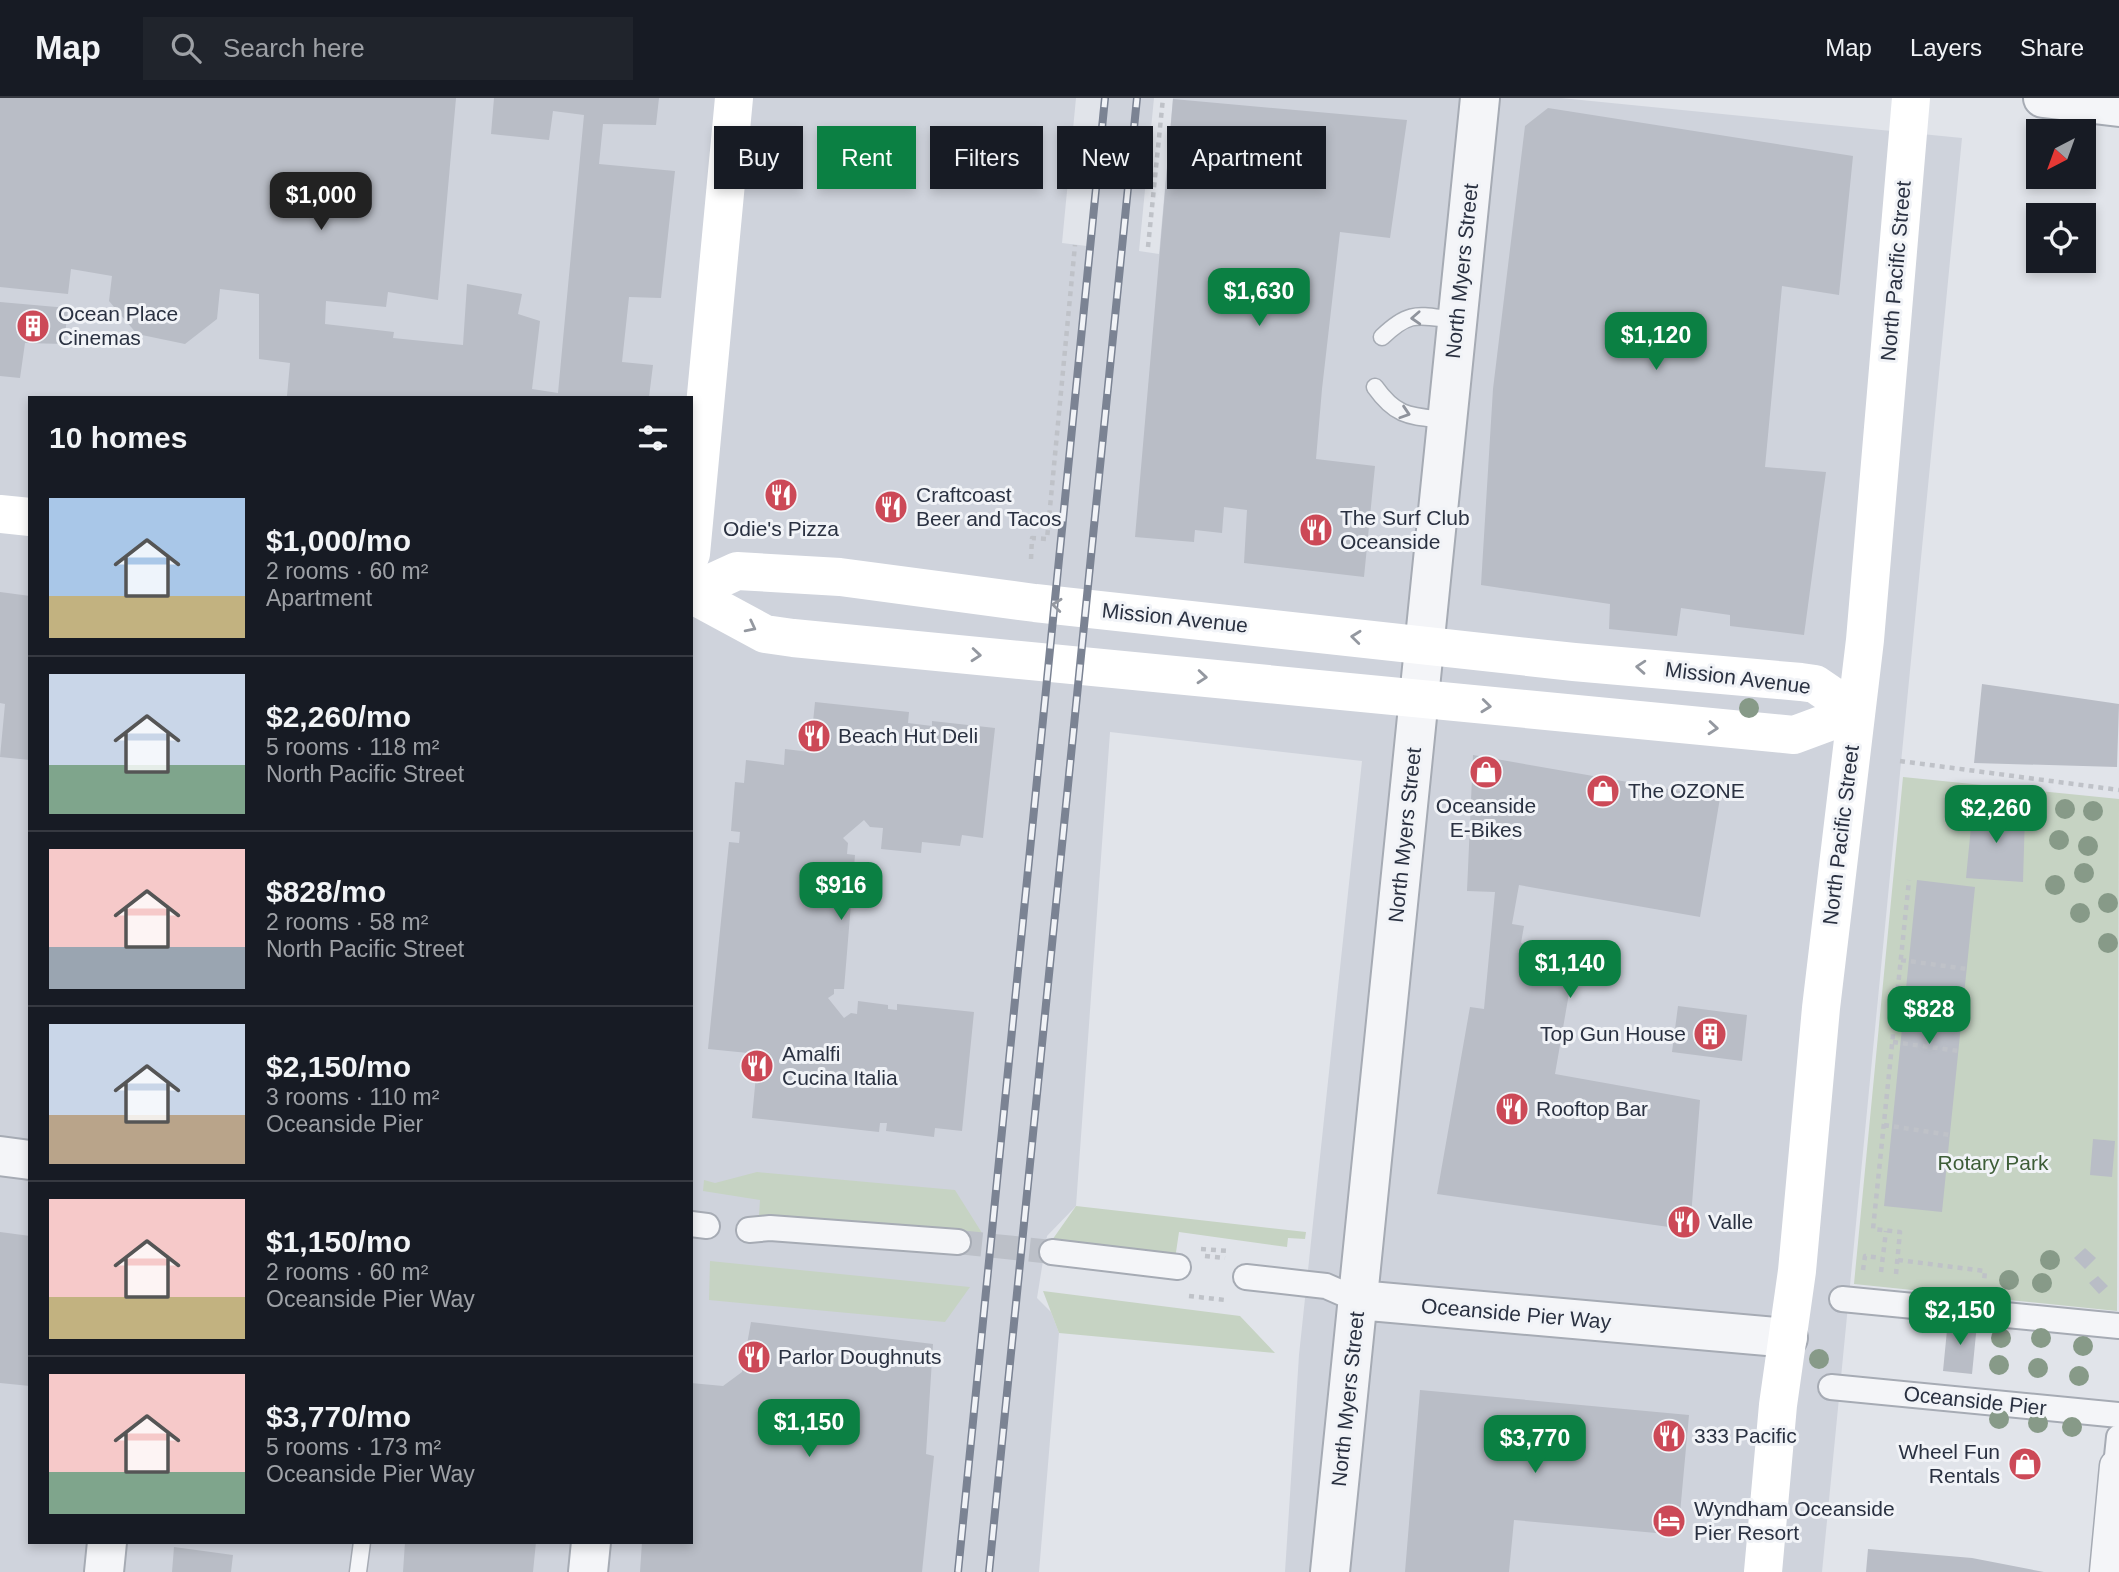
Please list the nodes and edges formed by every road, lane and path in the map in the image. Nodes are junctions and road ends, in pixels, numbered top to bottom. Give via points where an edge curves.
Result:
1 (734, 98) edge
2 (1163, 98) edge
3 (1479, 98) edge
4 (1911, 98) edge
5 (2043, 98) edge
6 (2119, 107) edge
7 (1075, 245) dead end
8 (1148, 247) dead end
9 (1457, 320) junction
10 (1382, 337) dead end
11 (1375, 387) dead end
12 (1446, 420) junction
13 (0, 514) edge
14 (28, 517) edge
15 (693, 533) edge
16 (1031, 559) dead end
17 (693, 592) edge
18 (693, 594) edge
19 (1424, 644) junction
20 (1419, 699) junction
21 (1856, 712) junction
22 (1900, 761) dead end
23 (2119, 790) edge
24 (1909, 880) dead end
25 (1901, 960) junction
26 (1967, 969) dead end
27 (1893, 1042) junction
28 (1959, 1051) dead end
29 (1884, 1125) junction
30 (1950, 1135) dead end
31 (0, 1156) edge
32 (28, 1160) edge
33 (749, 1230) dead end
34 (1886, 1231) junction
35 (958, 1242) tunnel mouth
36 (1052, 1252) tunnel mouth
37 (1865, 1256) dead end
38 (1178, 1267) dead end
39 (1965, 1269) dead end
40 (1247, 1277) dead end
41 (1842, 1299) dead end
42 (1358, 1300) junction
43 (2119, 1326) edge
44 (1788, 1338) junction
45 (1831, 1387) dead end
46 (2119, 1415) edge
47 (2118, 1452) edge
48 (107, 1544) edge
49 (362, 1544) edge
50 (591, 1544) edge
51 (104, 1572) edge
52 (358, 1572) edge
53 (589, 1572) edge
54 (1330, 1572) edge
55 (1763, 1572) edge
56 (2106, 1572) edge

1 - 15 main road
2 - 8 path
3 - 9 street, North Myers Street
4 - 21 main road, North Pacific Street
5 - 6 street
7 - 16 path via 1047,539 1032,538
9 -> 10 lane via 1401,319
9 - 12 street, North Myers Street
11 -> 12 lane via 1389,407 1406,416
12 - 19 street, North Myers Street
13 - 14 main road
19 -> 17 main road, Mission Avenue via 1087,609 840,577 737,571
18 -> 20 main road, Mission Avenue via 765,634
19 - 20 street, North Myers Street
21 -> 19 main road, Mission Avenue via 1815,684
20 -> 21 main road, Mission Avenue via 1794,735
20 - 42 street, North Myers Street
21 - 44 main road, North Pacific Street
22 - 23 path
24 - 25 path
25 - 26 path
25 - 27 path
27 - 28 path
27 - 29 path
29 - 30 path
29 - 34 path via 1873,1229
31 - 32 street
33 - 35 street
34 - 37 path via 1881,1258
34 - 39 path via 1900,1232 1898,1260
36 - 38 street
40 - 42 street, Oceanside Pier Way via 1326,1286
41 - 43 street
42 - 44 street, Oceanside Pier Way
42 - 54 street, North Myers Street
44 - 55 main road, North Pacific Street
45 - 46 street, Oceanside Pier
47 - 56 street
48 - 51 street
49 - 52 lane
50 - 53 street

